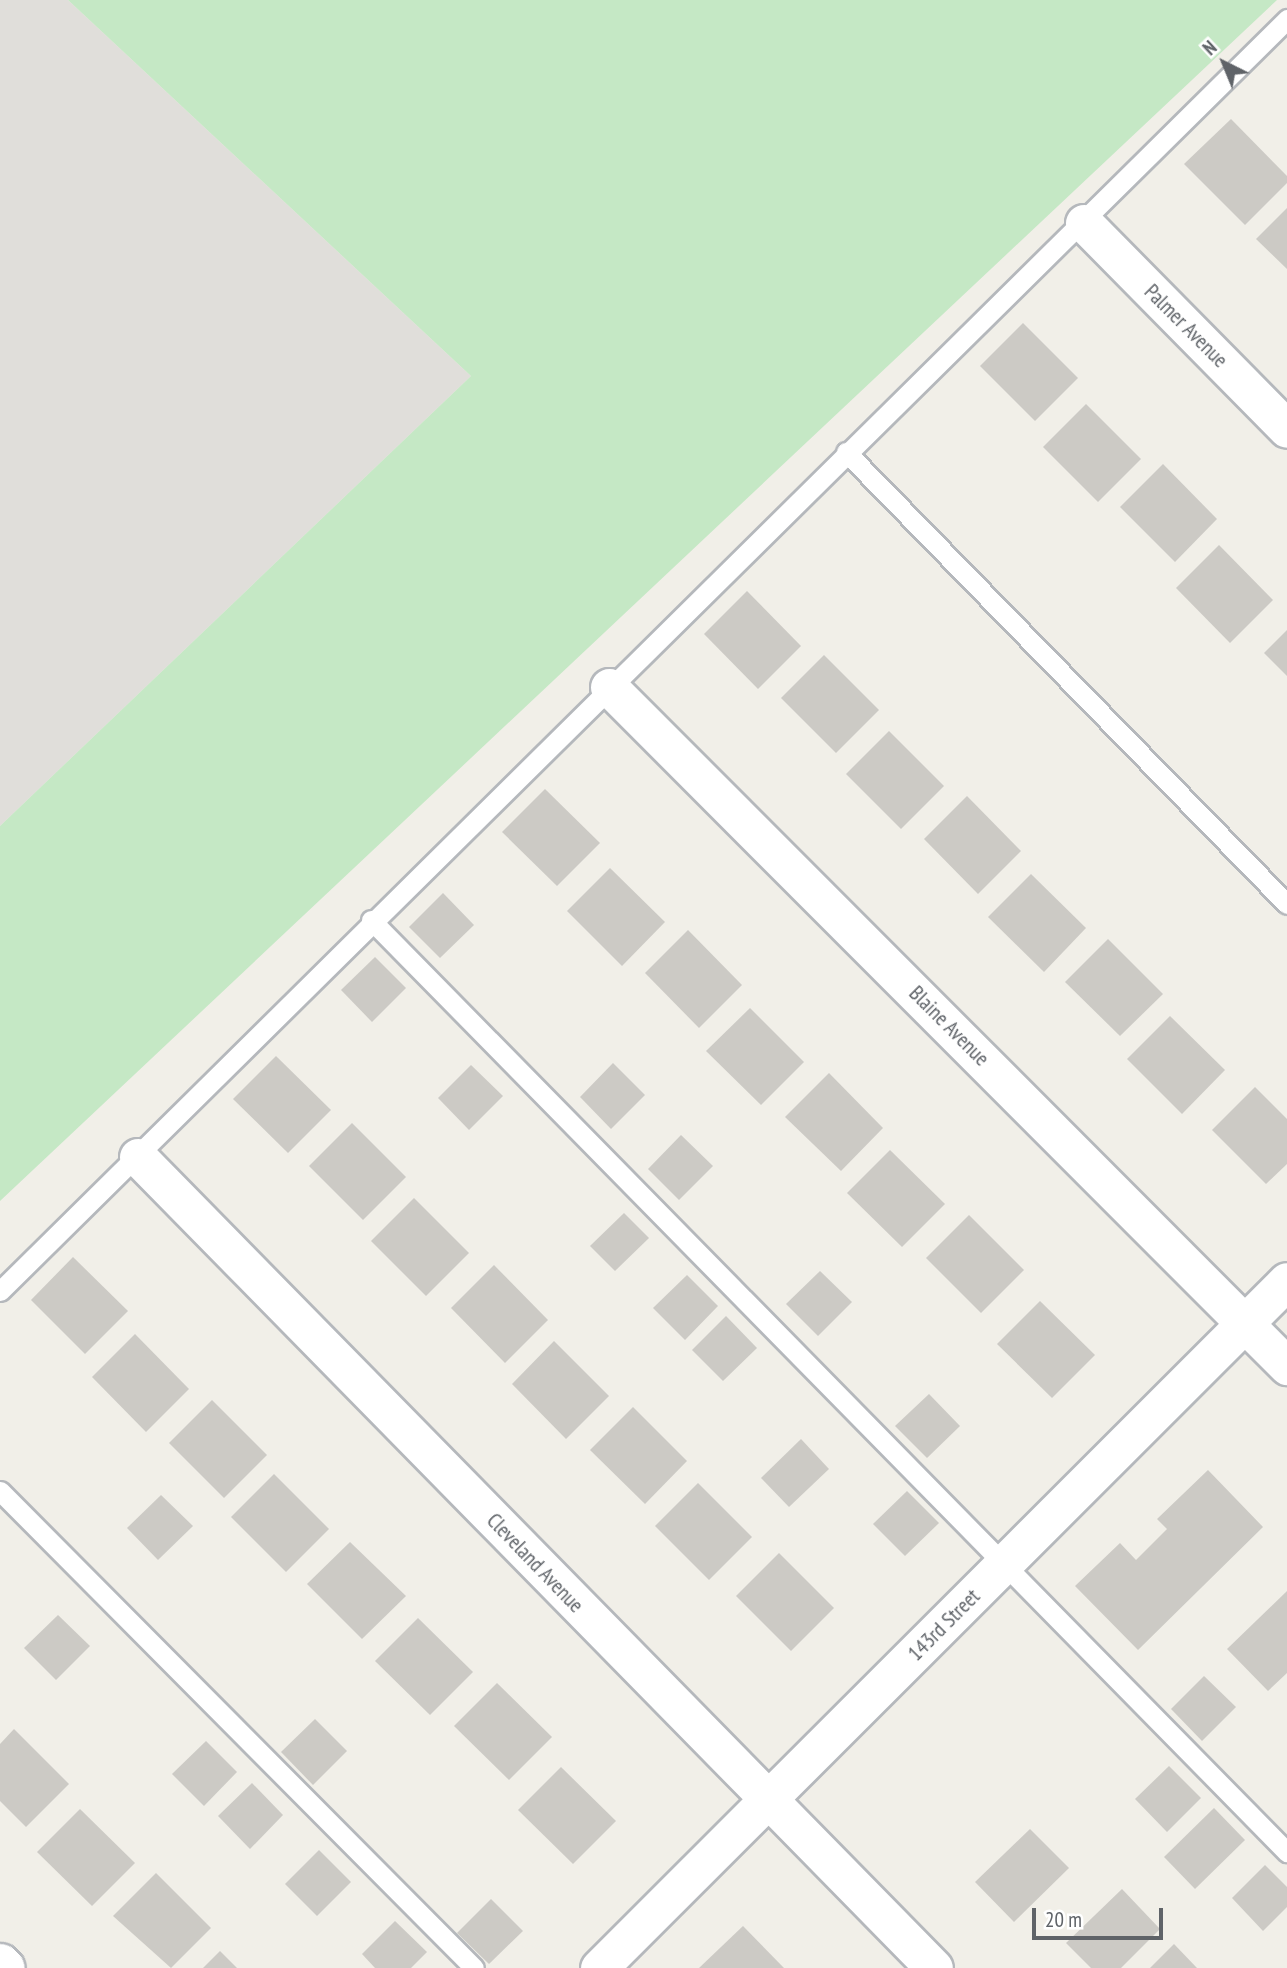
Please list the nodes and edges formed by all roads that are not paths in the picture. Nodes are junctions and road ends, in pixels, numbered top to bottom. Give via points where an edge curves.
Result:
1 (1287, 19) edge
2 (1084, 223) junction
3 (1287, 429) edge
4 (846, 452) junction
5 (609, 687) junction
6 (1287, 904) edge
7 (371, 920) junction
8 (138, 1157) junction
9 (1287, 1281) edge
10 (0, 1291) edge
11 (1244, 1322) junction
12 (1287, 1366) edge
13 (0, 1491) edge
14 (1007, 1562) junction
15 (769, 1802) junction
16 (1287, 1852) edge
17 (0, 1962) edge
18 (6, 1968) edge
19 (474, 1968) edge
20 (598, 1968) edge
21 (934, 1968) edge

1 - 2 lane
2 - 3 street, Palmer Avenue
2 - 4 lane
4 - 5 lane
4 - 6 lane
5 - 7 lane
5 - 11 street, Blaine Avenue
7 - 8 lane
7 - 14 lane
8 - 10 lane
8 - 15 street, Cleveland Avenue
9 - 11 street, 143rd Street
11 - 12 street, Blaine Avenue
11 - 14 street, 143rd Street
13 - 19 lane
14 - 15 street, 143rd Street
14 - 16 lane
15 - 20 street, 143rd Street
15 - 21 street, Cleveland Avenue
17 - 18 street

